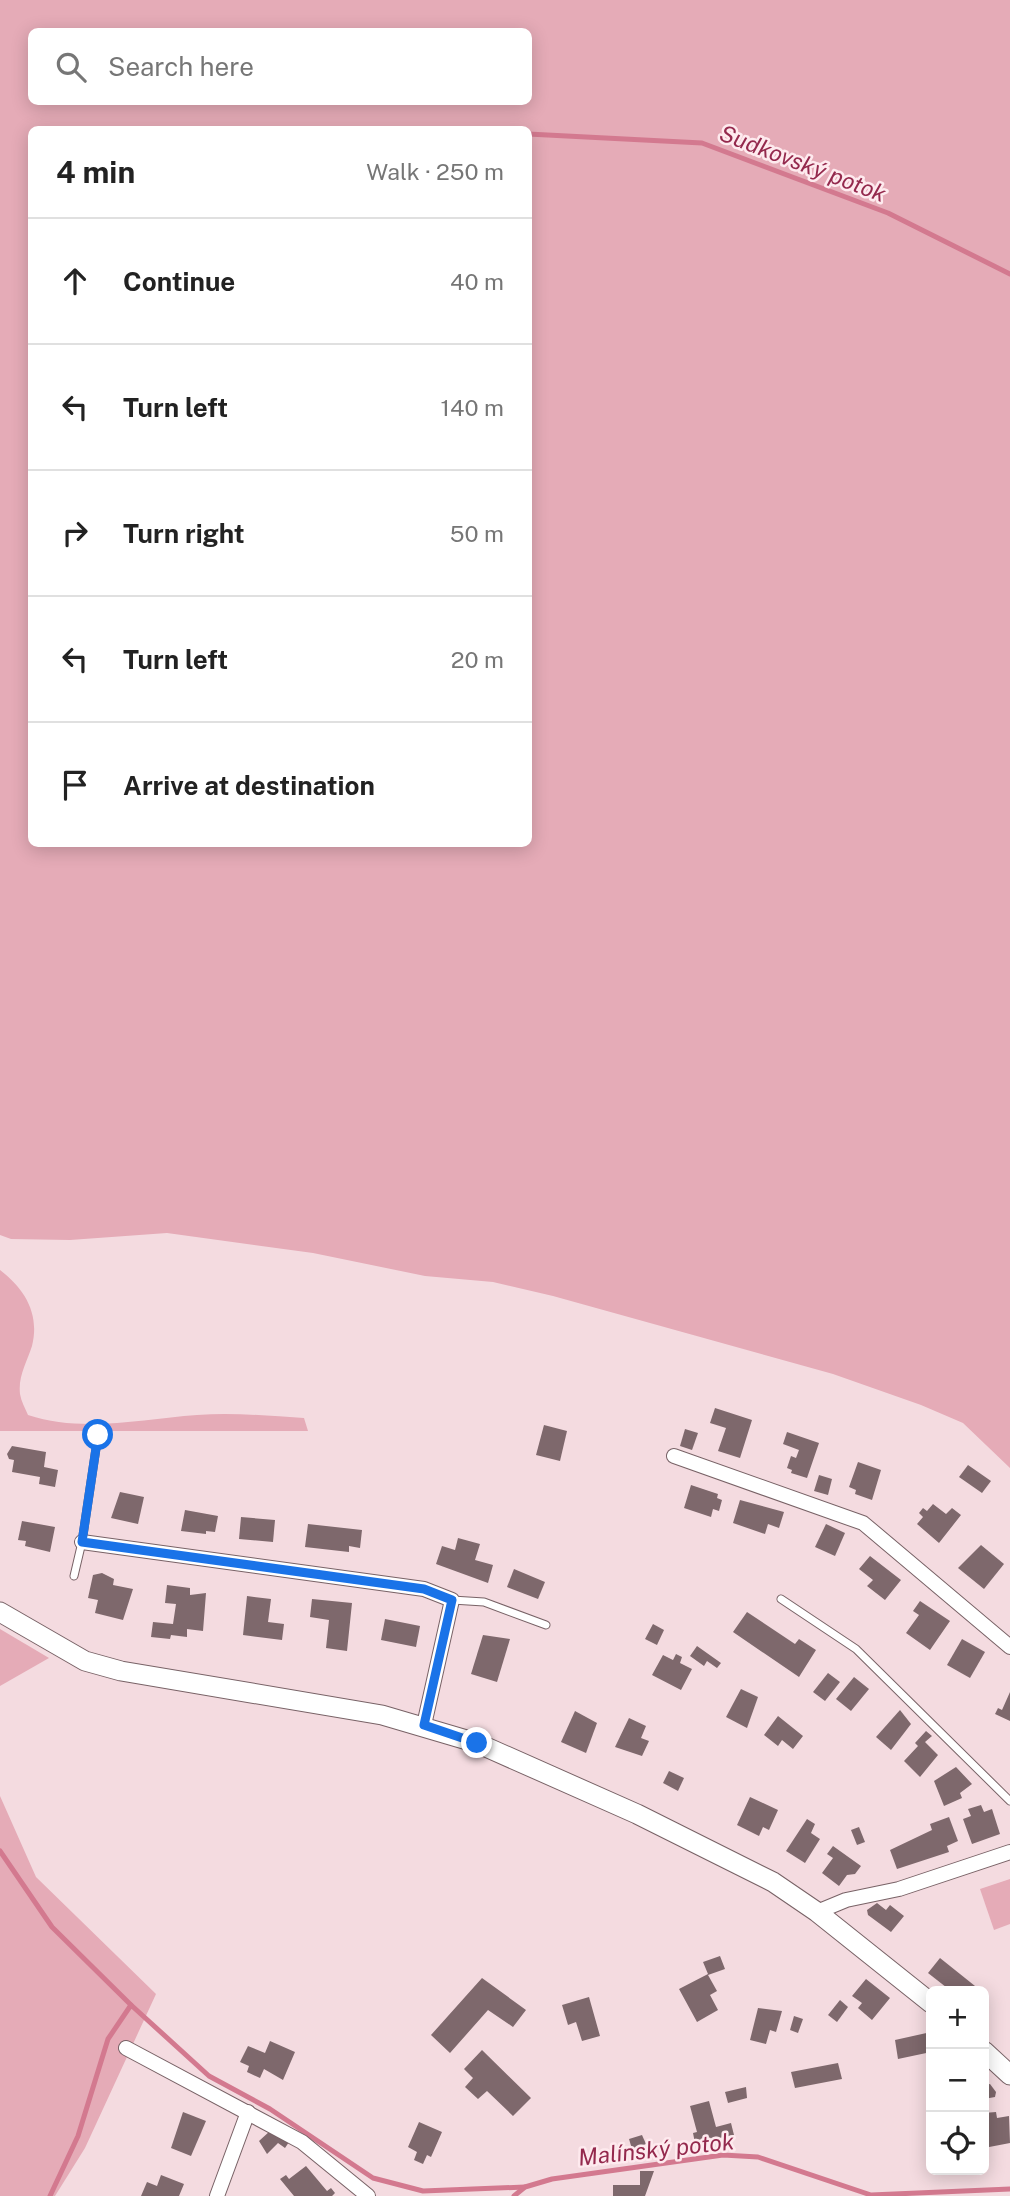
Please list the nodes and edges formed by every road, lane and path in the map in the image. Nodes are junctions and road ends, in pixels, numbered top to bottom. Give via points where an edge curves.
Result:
1 (98, 1435) dead end
2 (674, 1456) dead end
3 (82, 1542) junction
4 (74, 1576) dead end
5 (781, 1599) dead end
6 (452, 1600) junction
7 (0, 1612) edge
8 (546, 1625) dead end
9 (1010, 1647) edge
10 (424, 1725) junction
11 (1010, 1801) edge
12 (1010, 1853) edge
13 (817, 1912) junction
14 (926, 1999) edge
15 (126, 2048) dead end
16 (989, 2056) edge
17 (1010, 2075) edge
18 (248, 2112) junction
19 (217, 2196) edge
20 (368, 2196) edge

1 - 3 lane
2 - 9 street via 863,1523
3 - 4 lane
3 - 6 street via 424,1589
5 - 11 lane via 856,1649
6 - 8 lane via 484,1602
6 - 10 street
7 - 10 main road via 85,1661 121,1671 304,1700
10 - 13 main road via 477,1743 638,1814 773,1882
12 - 13 street
13 - 14 main road
15 - 18 street
16 - 17 main road
18 - 19 street
18 - 20 street via 302,2142

